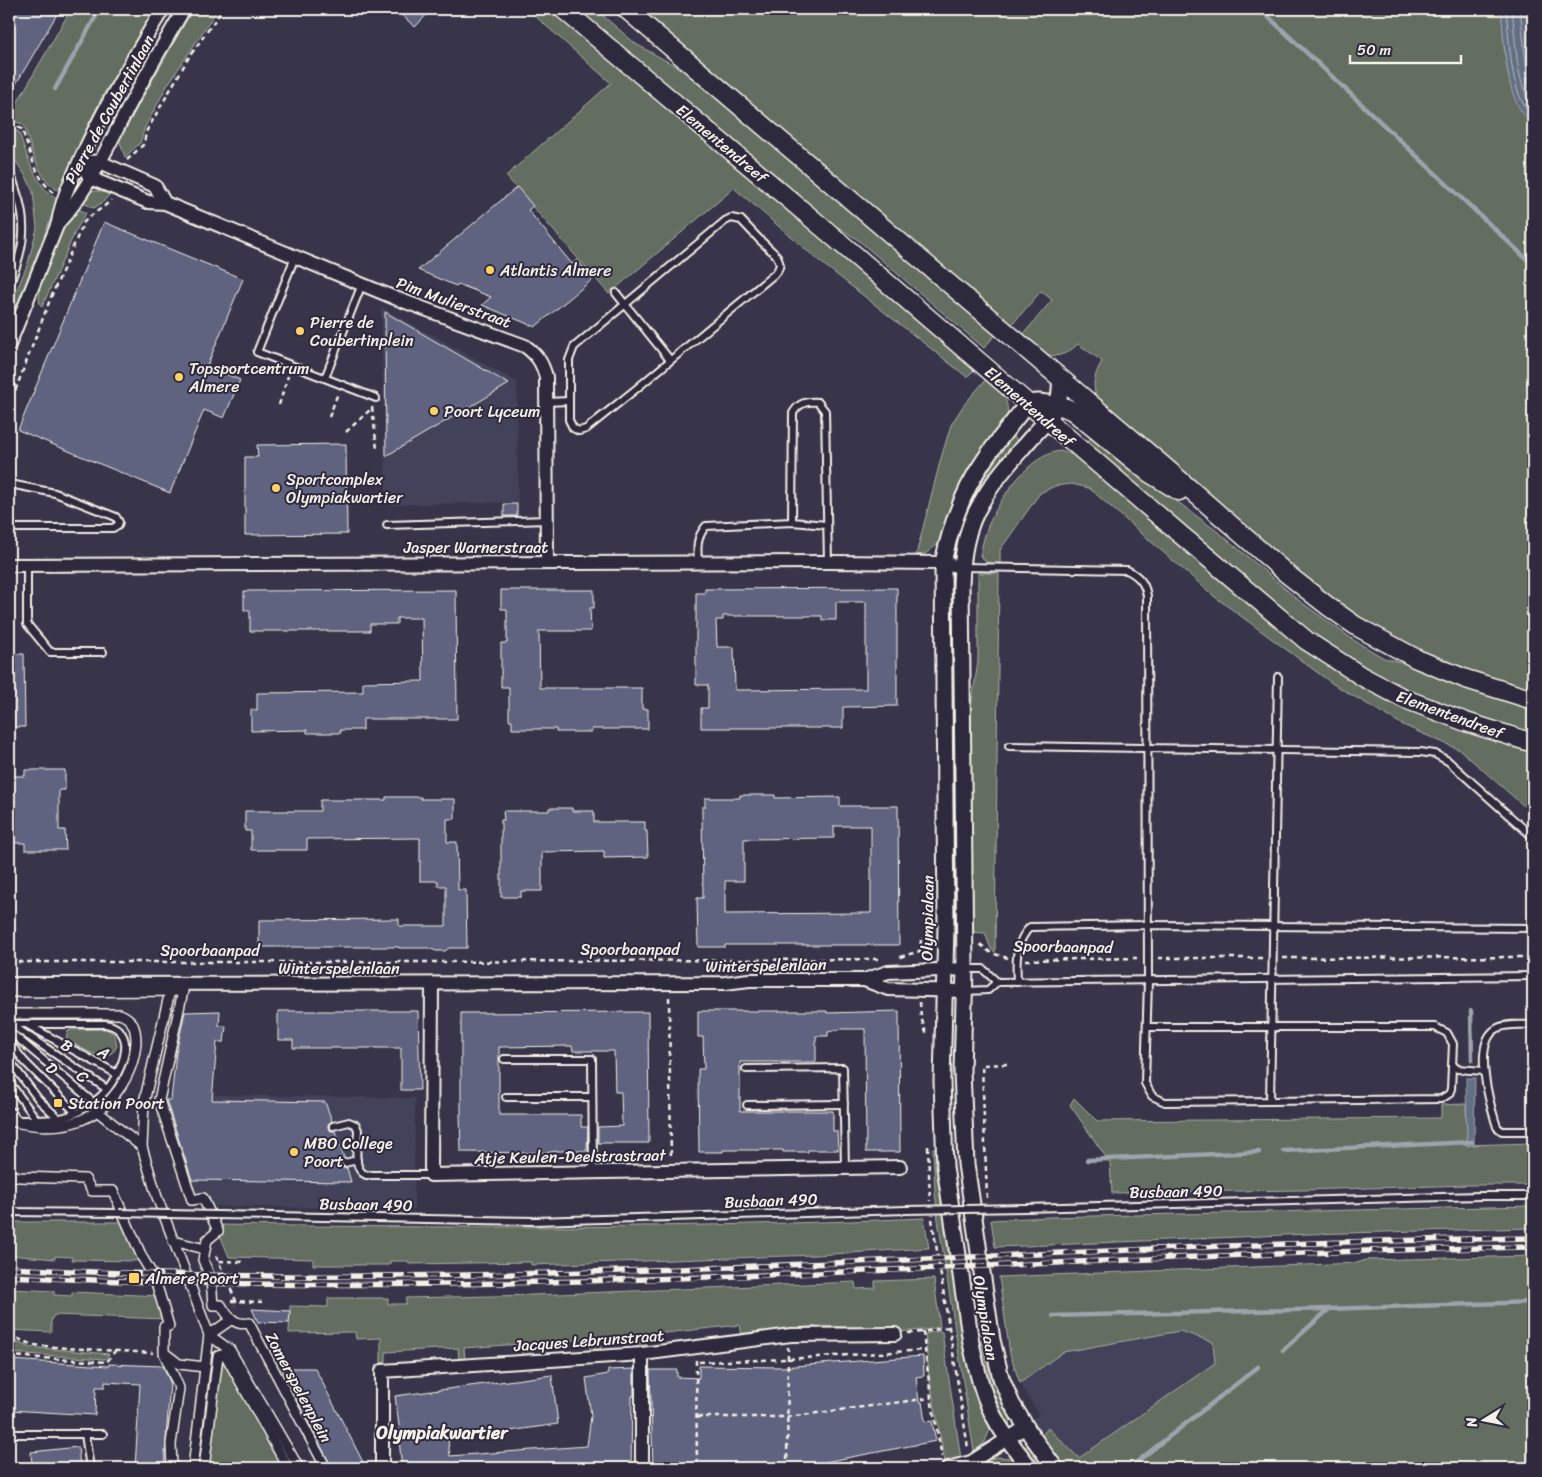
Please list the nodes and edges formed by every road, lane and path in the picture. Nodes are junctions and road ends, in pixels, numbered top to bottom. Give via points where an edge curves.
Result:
1 (163, 9) edge
2 (184, 9) edge
3 (223, 9) edge
4 (563, 9) edge
5 (626, 9) edge
6 (9, 124) edge
7 (80, 161) junction
8 (100, 162) junction
9 (9, 172) edge
10 (123, 172) junction
11 (90, 178) junction
12 (116, 188) junction
13 (69, 201) junction
14 (164, 203) junction
15 (90, 214) junction
16 (295, 258) junction
17 (362, 284) junction
18 (9, 285) edge
19 (616, 293) dead end
20 (625, 304) junction
21 (9, 345) edge
22 (670, 360) junction
23 (291, 365) junction
24 (325, 378) junction
25 (1060, 379) junction
26 (342, 384) junction
27 (376, 398) joint
28 (569, 401) junction
29 (546, 402) junction
30 (1028, 403) junction
31 (1057, 404) junction
32 (279, 405) dead end
33 (9, 407) edge
34 (372, 407) junction
35 (329, 417) dead end
36 (1047, 419) junction
37 (346, 432) dead end
38 (377, 449) dead end
39 (10, 484) dead end
40 (1220, 516) junction
41 (547, 520) junction
42 (792, 522) junction
43 (387, 525) dead end
44 (827, 525) junction
45 (9, 528) edge
46 (698, 562) junction
47 (828, 562) junction
48 (547, 563) junction
49 (944, 563) junction
50 (9, 565) edge
51 (27, 565) junction
52 (962, 567) junction
53 (103, 652) dead end
54 (1278, 677) dead end
55 (1533, 700) edge
56 (1533, 743) edge
57 (1009, 746) dead end
58 (1147, 748) junction
59 (1277, 750) junction
60 (1533, 838) edge
61 (1147, 925) junction
62 (1273, 926) junction
63 (1533, 928) edge
64 (945, 937) junction
65 (964, 937) junction
66 (1533, 957) edge
67 (890, 958) dead end
68 (899, 958) dead end
69 (1148, 958) junction
70 (1273, 958) junction
71 (1016, 960) junction
72 (9, 962) edge
73 (965, 969) junction
74 (944, 970) junction
75 (1533, 976) edge
76 (1272, 979) junction
77 (864, 980) junction
78 (1148, 981) junction
79 (998, 982) junction
80 (1017, 982) junction
81 (669, 983) junction
82 (9, 984) edge
83 (432, 984) junction
84 (171, 988) junction
85 (944, 990) junction
86 (964, 991) junction
87 (9, 992) edge
88 (9, 1014) edge
89 (26, 1024) junction
90 (10, 1026) edge
91 (1533, 1026) edge
92 (1271, 1027) junction
93 (1147, 1028) junction
94 (9, 1042) edge
95 (504, 1059) dead end
96 (9, 1060) edge
97 (1452, 1064) junction
98 (746, 1069) dead end
99 (1484, 1071) junction
100 (116, 1074) junction
101 (9, 1082) edge
102 (107, 1089) junction
103 (592, 1097) junction
104 (506, 1098) dead end
105 (1270, 1101) junction
106 (844, 1104) junction
107 (747, 1105) dead end
108 (95, 1107) junction
109 (9, 1109) edge
110 (76, 1113) junction
111 (58, 1118) junction
112 (12, 1120) edge
113 (37, 1120) junction
114 (333, 1126) dead end
115 (1533, 1131) edge
116 (142, 1147) junction
117 (357, 1160) junction
118 (345, 1163) dead end
119 (900, 1167) dead end
120 (845, 1168) junction
121 (671, 1170) junction
122 (592, 1172) junction
123 (9, 1175) edge
124 (431, 1175) junction
125 (1533, 1196) edge
126 (9, 1212) edge
127 (173, 1240) junction
128 (204, 1249) junction
129 (219, 1262) junction
130 (245, 1262) dead end
131 (155, 1279) junction
132 (187, 1279) junction
133 (211, 1279) junction
134 (236, 1301) junction
135 (262, 1302) dead end
136 (232, 1319) junction
137 (949, 1327) dead end
138 (922, 1332) junction
139 (895, 1334) joint
140 (9, 1335) edge
141 (209, 1335) junction
142 (788, 1336) junction
143 (696, 1347) junction
144 (925, 1350) junction
145 (115, 1351) junction
146 (164, 1353) junction
147 (642, 1354) junction
148 (9, 1356) edge
149 (788, 1359) junction
150 (696, 1362) junction
151 (205, 1367) junction
152 (931, 1398) junction
153 (697, 1417) junction
154 (787, 1417) junction
155 (1026, 1427) junction
156 (9, 1434) edge
157 (85, 1434) junction
158 (103, 1434) dead end
159 (1008, 1438) junction
160 (945, 1464) edge
161 (90, 1468) edge
162 (172, 1468) edge
163 (193, 1468) edge
164 (204, 1468) edge
165 (288, 1468) edge
166 (299, 1468) edge
167 (326, 1468) edge
168 (382, 1468) edge
169 (642, 1468) edge
170 (697, 1468) edge
171 (787, 1468) edge
172 (1030, 1468) edge
173 (1055, 1468) edge

1 - 7 street, Pierre de Coubertinlaan via 127,68
2 - 8 street, Pierre de Coubertinlaan
3 - 10 path via 189,57 146,132 144,144 128,158
4 - 30 main road, Elementendreef
5 - 25 main road, Elementendreef
6 - 13 path via 22,129 33,161 49,189
7 - 8 street
7 - 11 street
7 - 13 street, Pierre de Coubertinlaan
8 - 10 street
8 - 11 street, Pierre de Coubertinlaan
9 - 18 lane via 21,204 24,230 18,262
10 - 14 street via 155,186
11 - 12 street, Pim Mulierstraat
11 - 13 street, Pierre de Coubertinlaan
12 - 14 street, Pim Mulierstraat via 148,202
12 - 15 path via 104,207
13 - 15 path
13 - 21 street, Pierre de Coubertinlaan
14 - 16 street, Pim Mulierstraat
15 - 33 path via 51,297
16 - 17 street, Pim Mulierstraat
16 - 23 lane via 257,352
17 - 24 lane
17 - 29 street, Pim Mulierstraat via 525,346 542,364 546,377
19 - 20 lane
20 - 22 lane
20 - 22 lane via 728,219 740,220 777,256 780,262 777,272
20 - 28 lane via 574,347 569,360
22 - 28 lane via 583,430 576,430 569,423
23 - 24 lane
23 - 32 path
24 - 26 lane
25 - 31 street, Olympialaan
25 - 40 main road, Elementendreef
26 - 27 lane
26 - 35 path
27 - 34 path
28 - 29 lane
29 - 41 street, Pim Mulierstraat
30 - 31 street
30 - 36 main road, Elementendreef
30 - 49 street, Olympialaan via 974,477 955,522
31 - 36 street, Olympialaan
31 - 40 main road, Elementendreef via 1073,411 1148,472
34 - 37 path
34 - 38 path
36 - 52 street, Olympialaan via 981,502 965,544
36 - 56 main road, Elementendreef via 1307,641 1362,677 1424,707
39 - 45 lane via 55,493 116,517 119,522 113,528
40 - 55 main road, Elementendreef via 1356,626 1416,659
41 - 43 lane
41 - 48 street, Pim Mulierstraat
42 - 44 lane
42 - 44 lane via 793,414 797,406 807,401 818,402 825,411
42 - 46 lane via 706,526 699,534
44 - 47 lane
46 - 47 street, Jasper Warnerstraat
46 - 48 street, Jasper Warnerstraat
47 - 49 street, Jasper Warnerstraat
48 - 51 street, Jasper Warnerstraat
49 - 52 street, Jasper Warnerstraat
49 - 64 street, Olympialaan
50 - 51 street, Jasper Warnerstraat
51 - 53 lane via 28,624 50,652
52 - 58 lane via 1127,570 1135,574 1147,596
52 - 65 street, Olympialaan
54 - 59 lane
57 - 58 lane
58 - 59 lane
58 - 61 lane
59 - 60 lane via 1435,754
59 - 62 lane
61 - 62 lane
61 - 69 lane
61 - 71 lane via 1030,927 1020,941
62 - 63 lane
62 - 70 lane
64 - 68 path via 921,940 920,951
64 - 74 street, Olympialaan
65 - 71 path, Spoorbaanpad via 983,945 991,953
65 - 73 street, Olympialaan
66 - 70 path, Spoorbaanpad
67 - 72 path, Spoorbaanpad
69 - 70 path, Spoorbaanpad
69 - 71 path, Spoorbaanpad
69 - 78 lane
70 - 76 lane
71 - 80 lane
73 - 74 street, Winterspelenlaan
73 - 79 lane via 982,969
73 - 86 street, Olympialaan
74 - 77 street, Winterspelenlaan via 888,972
74 - 85 street, Olympialaan
75 - 76 lane
76 - 78 lane
76 - 92 lane
77 - 81 street, Winterspelenlaan
77 - 85 street, Winterspelenlaan via 888,989
78 - 80 lane
78 - 93 lane
79 - 80 lane
79 - 86 lane via 988,990
81 - 83 street, Winterspelenlaan
81 - 121 path
82 - 84 street, Winterspelenlaan
83 - 84 street, Winterspelenlaan
83 - 124 street
84 - 87 street
84 - 116 street via 144,1102
84 - 128 street via 183,991 159,1100 192,1200 203,1198 218,1231 207,1240
85 - 86 street, Winterspelenlaan
85 - 159 street, Olympialaan via 942,1081 945,1167 976,1369 990,1409
86 - 155 street, Olympialaan via 962,1071 966,1164 997,1361 1004,1388
88 - 108 street via 120,1014 130,1020 136,1037 131,1066 115,1094
89 - 90 lane
89 - 100 lane, A
89 - 100 lane via 115,1026 125,1048 124,1059
90 - 102 lane, B
90 - 108 lane, C
91 - 99 lane via 1501,1026 1491,1033
92 - 93 lane
92 - 97 lane via 1435,1027 1451,1038
92 - 105 lane
93 - 105 lane via 1145,1083 1158,1100
94 - 110 lane, D
95 - 103 lane via 592,1059
96 - 111 lane via 39,1100
97 - 99 lane via 1457,1069
97 - 105 lane via 1451,1090 1441,1099
98 - 106 lane via 843,1068
99 - 115 lane via 1497,1127 1502,1131
100 - 102 lane
101 - 113 lane
102 - 108 lane
103 - 104 lane
103 - 122 lane
106 - 107 lane
106 - 120 lane
108 - 110 lane
108 - 112 street via 83,1119 62,1126
108 - 116 street
109 - 112 lane
110 - 111 lane
111 - 113 lane
112 - 113 lane
114 - 117 lane via 348,1122 356,1125
116 - 127 street via 156,1197
117 - 118 lane
117 - 124 lane via 359,1171 366,1175
119 - 120 street, Atje Keulen-Deelstrastraat
120 - 121 street, Atje Keulen-Deelstrastraat
121 - 122 street, Atje Keulen-Deelstrastraat
122 - 124 street, Atje Keulen-Deelstrastraat
123 - 131 street via 84,1179 92,1191 113,1191
125 - 126 lane, Busbaan 490, bridge via 535,1221
127 - 128 street
127 - 132 street
128 - 129 path via 216,1256
128 - 133 street via 203,1260
129 - 130 path
129 - 134 path
131 - 132 street
131 - 146 street via 169,1326 164,1328
132 - 133 street
132 - 141 street
133 - 136 street, Zomerspelenplein via 213,1305 221,1305
134 - 135 path
134 - 136 path
136 - 141 street
136 - 167 street, Zomerspelenplein via 241,1325 249,1323
137 - 138 path
138 - 139 path
138 - 144 path
139 - 142 street, Jacques Lebrunstraat
140 - 145 path via 33,1345
141 - 151 street
141 - 166 street via 230,1350
142 - 143 street, Jacques Lebrunstraat
142 - 149 path
143 - 147 street, Jacques Lebrunstraat
143 - 150 path
144 - 149 path
144 - 152 path
145 - 146 path
145 - 148 path via 107,1362
146 - 151 street via 179,1364
146 - 162 street via 179,1388 171,1444
147 - 168 street, Jacques Lebrunstraat via 382,1371
147 - 169 street
149 - 150 path
149 - 154 path
150 - 153 path
151 - 163 street
152 - 154 path
152 - 160 path
153 - 154 path
153 - 170 path
154 - 171 path
155 - 159 street
155 - 173 street, Olympialaan
156 - 157 lane
157 - 158 lane
157 - 161 lane
159 - 160 street via 971,1462
159 - 172 street, Olympialaan
164 - 165 street via 218,1356 225,1354

